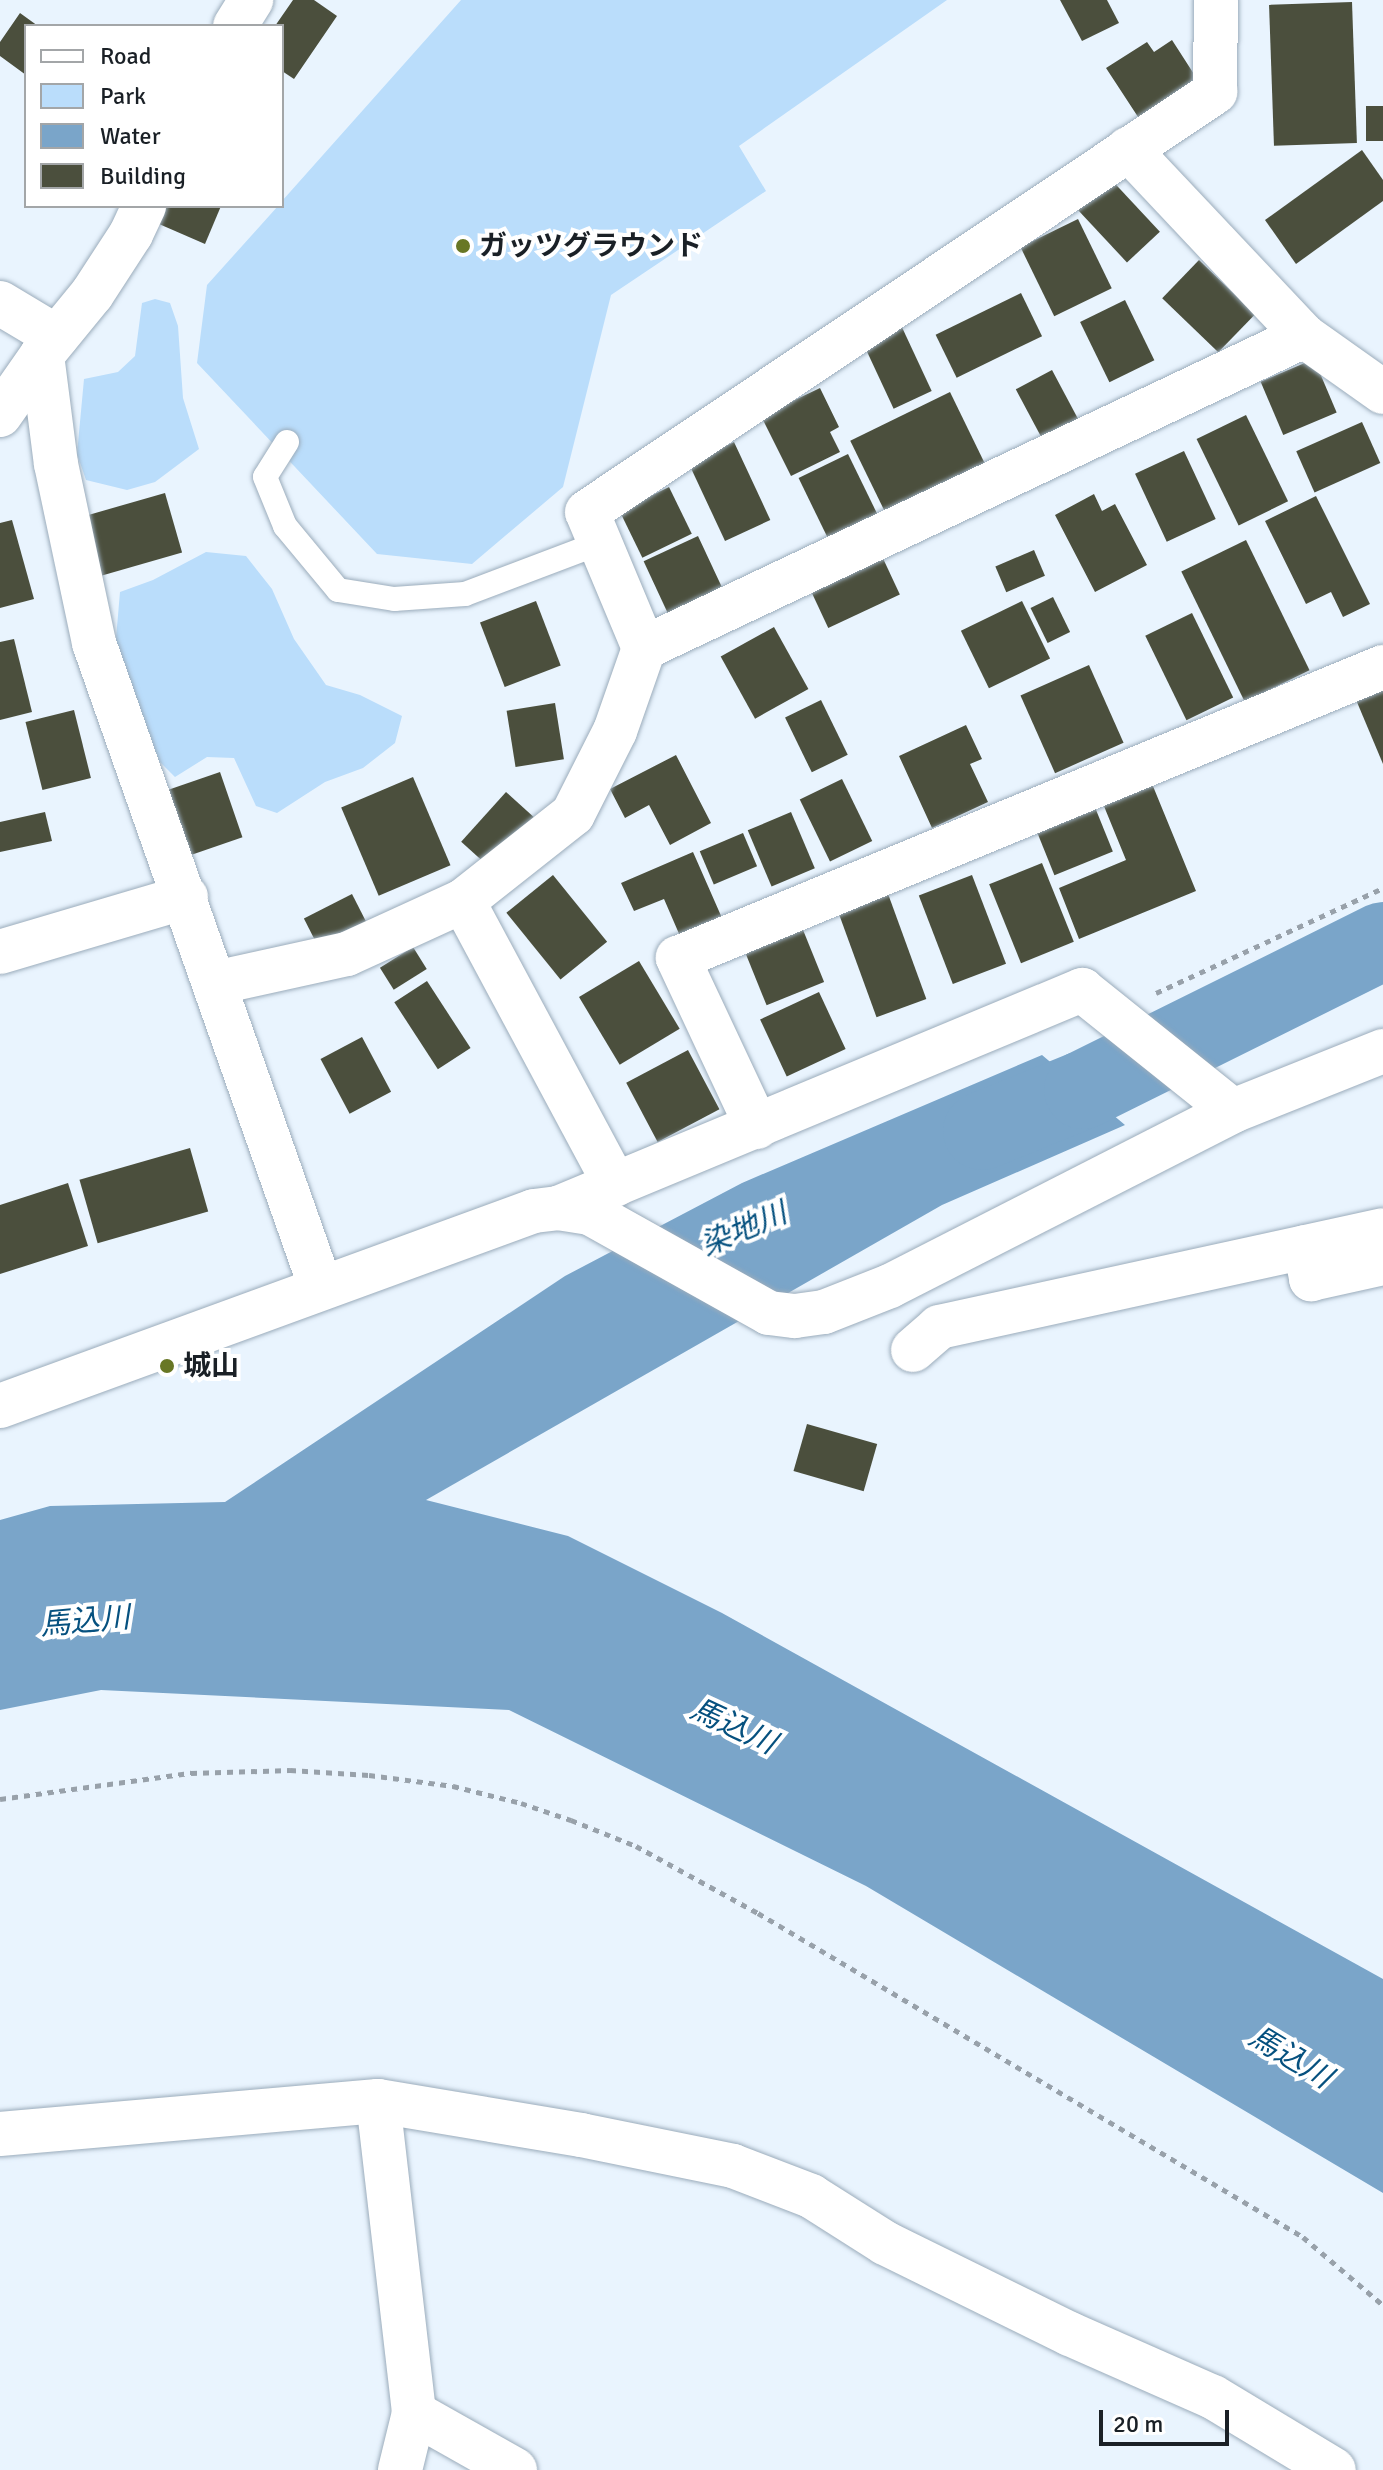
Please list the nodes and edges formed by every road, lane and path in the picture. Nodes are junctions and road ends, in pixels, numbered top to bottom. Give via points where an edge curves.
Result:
1 (251, 0) edge
2 (1216, 0) edge
3 (236, 24) edge
4 (1128, 149) junction
5 (143, 208) edge
6 (0, 303) edge
7 (1304, 336) junction
8 (50, 346) junction
9 (1383, 392) edge
10 (0, 415) edge
11 (287, 442) dead end
12 (600, 543) junction
13 (644, 648) junction
14 (1383, 667) edge
15 (1383, 888) edge
16 (186, 897) junction
17 (463, 901) junction
18 (0, 952) edge
19 (215, 983) junction
20 (1111, 1014) junction
21 (1383, 1051) edge
22 (1233, 1111) junction
23 (757, 1127) junction
24 (614, 1205) junction
25 (1383, 1230) edge
26 (1305, 1247) junction
27 (1383, 1263) edge
28 (321, 1288) junction
29 (913, 1350) dead end
30 (0, 1406) edge
31 (0, 1799) edge
32 (378, 2101) junction
33 (0, 2134) edge
34 (1383, 2305) edge
35 (414, 2413) junction
36 (400, 2470) edge
37 (515, 2470) edge
38 (1334, 2470) edge

1 - 3 street
2 - 4 street via 1215,92
4 - 7 street
4 - 12 street via 587,512
5 - 8 street via 92,294
6 - 8 street
7 - 9 street
7 - 13 street
8 - 10 street
8 - 16 street via 56,464 94,643
11 - 12 lane via 265,477 285,526 338,590 394,599 465,594
12 - 13 street
13 - 17 street via 615,731 573,814
14 - 23 street via 678,958
15 - 20 path
16 - 18 street
16 - 19 street
17 - 19 street via 347,954
17 - 24 street
19 - 28 street
20 - 22 street
20 - 23 street via 1082,990
21 - 22 street
22 - 24 street via 858,1301 795,1316 769,1313
23 - 24 street
24 - 28 street via 590,1213 534,1211
25 - 26 street
26 - 27 street via 1311,1279
26 - 29 street via 939,1327
28 - 30 street
31 - 34 path via 191,1773 290,1770 453,1786 571,1820 636,1846 758,1913 1303,2237
32 - 33 street
32 - 35 street
32 - 38 street via 733,2166 811,2196 885,2243 1213,2397
35 - 36 street
35 - 37 street

